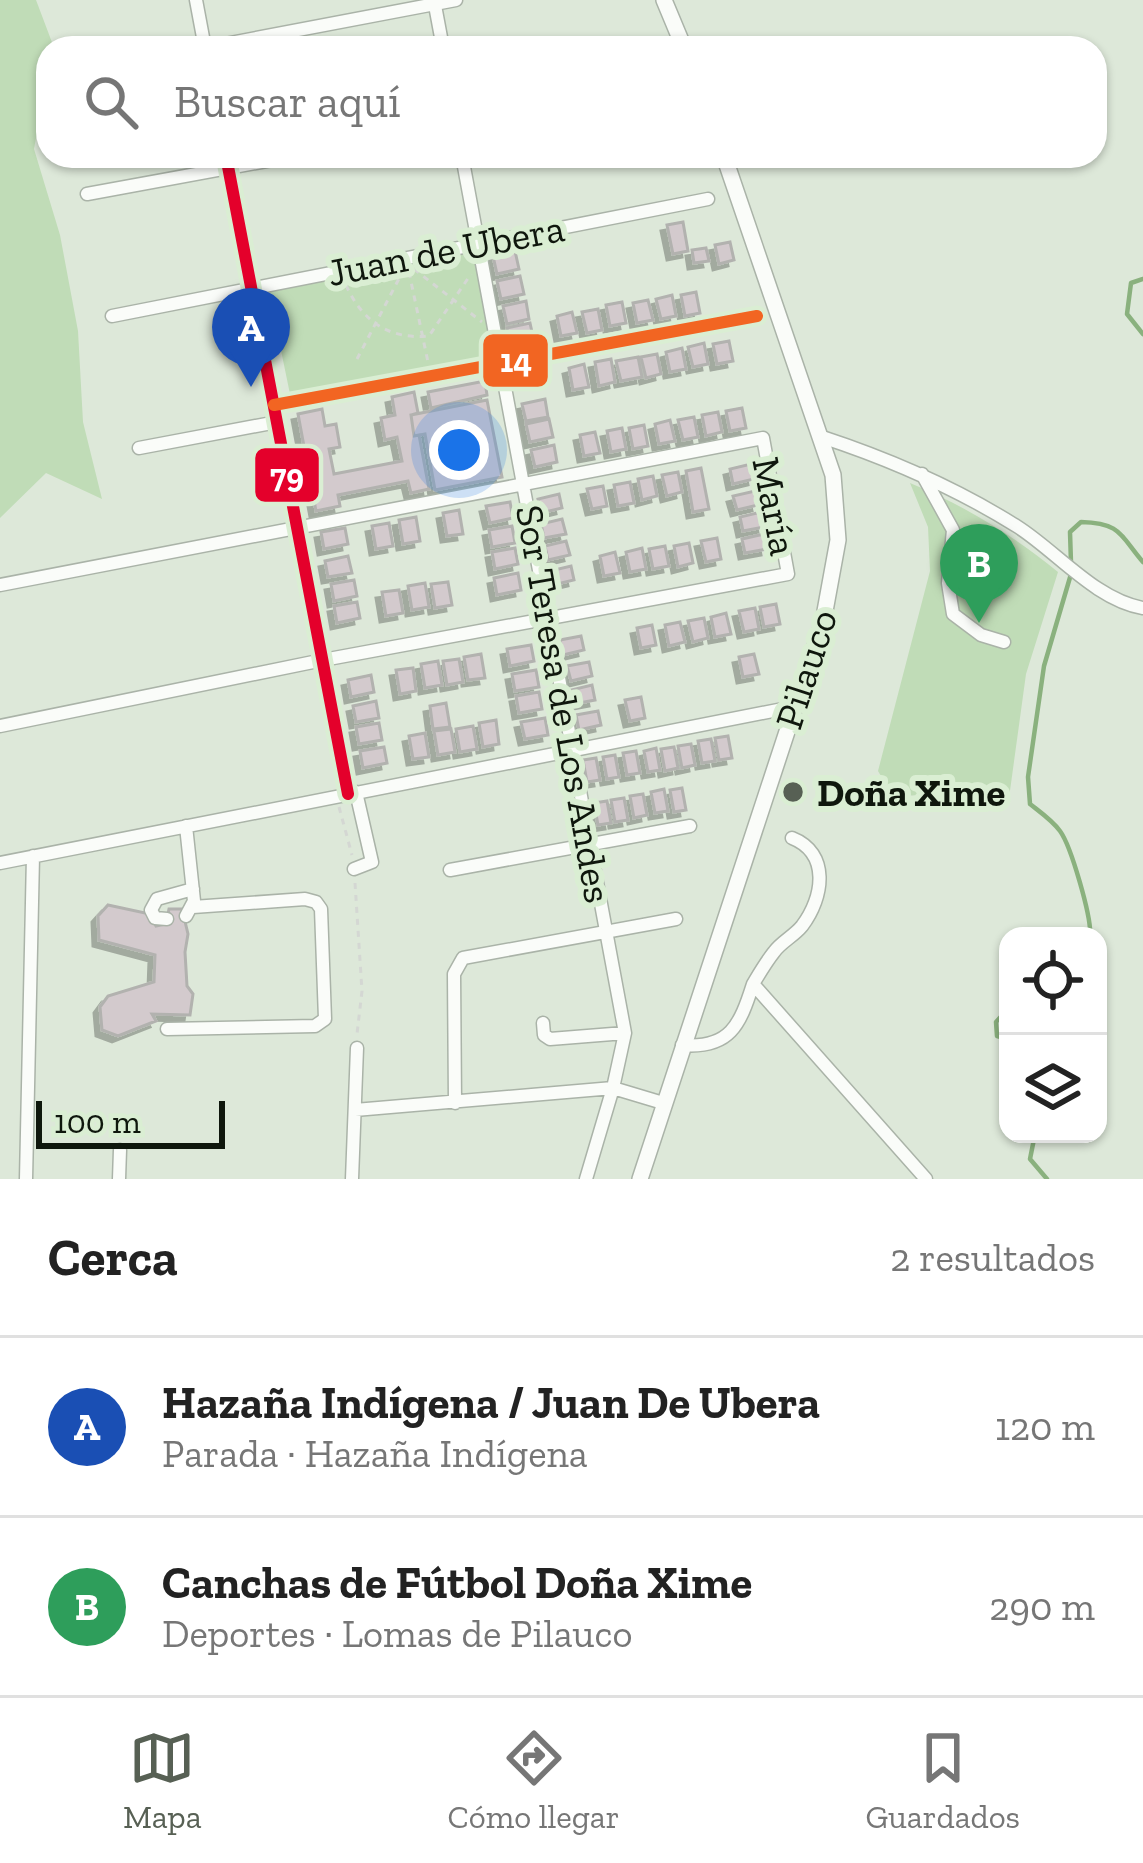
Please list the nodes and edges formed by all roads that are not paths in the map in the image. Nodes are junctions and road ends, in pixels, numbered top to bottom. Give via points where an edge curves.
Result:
1 (196, 0) edge
2 (456, 0) edge
3 (664, 0) edge
4 (434, 2) edge
5 (203, 36) edge
6 (265, 36) edge
7 (440, 36) edge
8 (679, 36) edge
9 (201, 168) edge
10 (228, 168) edge
11 (464, 168) edge
12 (728, 168) edge
13 (87, 194) dead end
14 (708, 199) dead end
15 (479, 244) junction
16 (251, 289) junction
17 (112, 316) dead end
18 (757, 316) dead end
19 (501, 363) junction
20 (274, 405) junction
21 (277, 422) junction
22 (822, 437) junction
23 (139, 448) dead end
24 (922, 474) junction
25 (524, 485) junction
26 (297, 526) junction
27 (0, 585) edge
28 (1143, 608) edge
29 (549, 619) junction
30 (1004, 642) dead end
31 (322, 660) junction
32 (793, 707) junction
33 (0, 725) edge
34 (573, 749) junction
35 (352, 793) junction
36 (186, 826) junction
37 (690, 826) dead end
38 (792, 838) dead end
39 (590, 844) junction
40 (33, 856) junction
41 (0, 862) edge
42 (354, 869) road end
43 (450, 870) dead end
44 (193, 889) junction
45 (167, 919) dead end
46 (676, 919) dead end
47 (607, 933) junction
48 (753, 984) junction
49 (543, 1023) dead end
50 (167, 1029) dead end
51 (625, 1033) junction
52 (682, 1045) junction
53 (357, 1048) road end
54 (613, 1088) junction
55 (455, 1102) junction
56 (663, 1102) junction
57 (355, 1110) junction
58 (120, 1150) dead end
59 (26, 1179) edge
60 (119, 1179) edge
61 (352, 1179) edge
62 (586, 1179) edge
63 (640, 1179) edge
64 (926, 1179) edge

1 - 5 street
2 - 4 street
3 - 8 main road
4 - 6 street
4 - 7 street
9 - 13 street
10 - 16 street
11 - 15 street, Sor Teresa de Los Andes
12 - 22 main road, Pilauco
14 - 15 street, Juan de Ubera
15 - 16 street, Juan de Ubera
15 - 19 street, Sor Teresa de Los Andes
16 - 17 street, Juan de Ubera
16 - 20 street
18 - 19 street
19 - 20 street
19 - 25 street, Sor Teresa de Los Andes
20 - 21 street
21 - 23 street
21 - 26 street
22 - 24 street
22 - 32 main road, Pilauco via 836,497 836,561
24 - 28 street
24 - 30 street via 953,530 953,614
25 - 26 street
25 - 29 street, Sor Teresa de Los Andes
25 - 29 street, María via 763,438 788,574
26 - 27 street
26 - 31 street
29 - 31 street
29 - 34 street, Sor Teresa de Los Andes
31 - 33 street
31 - 35 street
32 - 34 street
32 - 52 main road, Pilauco
34 - 35 street
34 - 39 street, Sor Teresa de Los Andes
35 - 36 street
35 - 42 street via 372,862
36 - 40 street
36 - 44 street
37 - 39 street
38 - 48 street via 817,856 816,897
39 - 43 street
39 - 47 street, Sor Teresa de Los Andes
40 - 41 street
40 - 59 street
44 - 45 street via 157,899 151,910
44 - 50 street via 189,911 316,902 325,1018 315,1026
46 - 47 street
47 - 51 street, Sor Teresa de Los Andes
47 - 55 street via 457,964
48 - 52 street via 734,1029 715,1044
48 - 64 street
49 - 51 street via 550,1039
51 - 54 street, Sor Teresa de Los Andes
52 - 56 main road, Pilauco
53 - 57 street
54 - 55 street
54 - 56 street
54 - 62 street, Sor Teresa de Los Andes
55 - 57 street
56 - 63 main road, Pilauco
57 - 61 street
58 - 60 street

